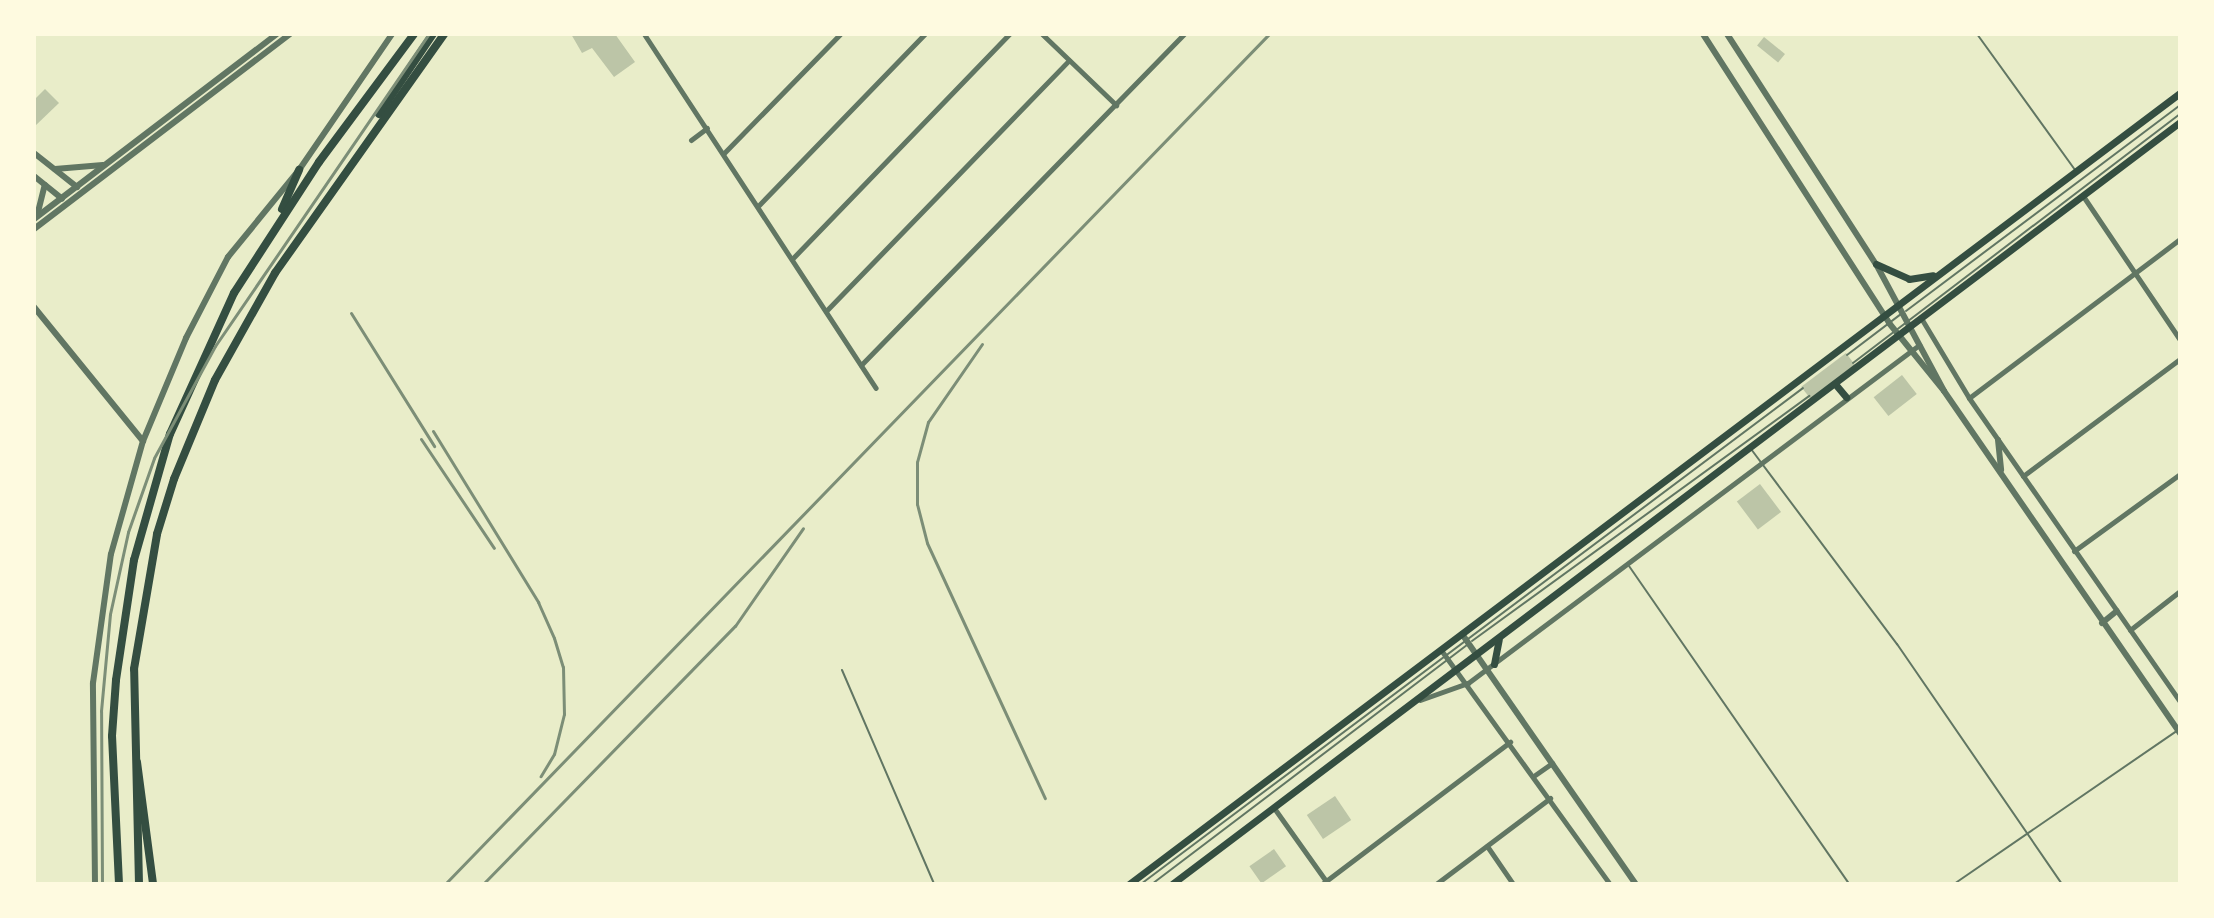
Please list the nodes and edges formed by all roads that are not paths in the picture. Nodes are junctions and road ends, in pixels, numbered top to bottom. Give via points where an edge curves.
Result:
1 (277, 34) edge
2 (290, 34) edge
3 (392, 34) edge
4 (414, 34) edge
5 (433, 34) edge
6 (444, 34) edge
7 (644, 34) edge
8 (840, 34) edge
9 (925, 34) edge
10 (1009, 34) edge
11 (1042, 34) edge
12 (1184, 34) edge
13 (1703, 34) edge
14 (1727, 34) edge
15 (1977, 34) edge
16 (1069, 60) junction
17 (2180, 93) edge
18 (1116, 105) junction
19 (2180, 105) edge
20 (2180, 114) edge
21 (2180, 122) edge
22 (707, 128) junction
23 (368, 136) junction
24 (691, 140) dead end
25 (34, 153) edge
26 (724, 153) junction
27 (107, 164) junction
28 (54, 169) junction
29 (299, 170) junction
30 (2075, 171) junction
31 (34, 176) edge
32 (45, 185) junction
33 (77, 187) junction
34 (84, 192) junction
35 (2083, 196) junction
36 (64, 201) junction
37 (759, 205) junction
38 (35, 218) edge
39 (34, 229) edge
40 (272, 230) junction
41 (2180, 239) edge
42 (792, 259) junction
43 (1876, 264) junction
44 (1939, 273) junction
45 (2134, 274) junction
46 (34, 307) edge
47 (1902, 308) junction
48 (826, 311) junction
49 (1921, 318) junction
50 (1908, 324) junction
51 (1892, 326) junction
52 (2180, 340) edge
53 (1919, 345) junction
54 (1910, 352) junction
55 (1847, 355) dead end
56 (2180, 359) edge
57 (1853, 363) dead end
58 (861, 365) junction
59 (1836, 385) junction
60 (876, 388) dead end
61 (1803, 388) dead end
62 (1944, 391) junction
63 (1809, 396) dead end
64 (1846, 397) junction
65 (1969, 398) junction
66 (1998, 440) junction
67 (143, 441) junction
68 (1749, 448) junction
69 (1761, 463) junction
70 (2001, 473) junction
71 (2180, 474) edge
72 (2023, 476) junction
73 (2074, 551) junction
74 (1628, 564) junction
75 (2180, 591) edge
76 (2117, 611) junction
77 (2102, 623) junction
78 (2130, 630) junction
79 (1499, 639) junction
80 (1465, 640) junction
81 (1445, 655) junction
82 (1476, 656) junction
83 (1494, 664) junction
84 (842, 670) dead end
85 (1457, 670) junction
86 (1486, 670) junction
87 (1468, 683) junction
88 (1411, 702) junction
89 (2180, 702) edge
90 (2179, 731) edge
91 (1510, 742) junction
92 (132, 745) junction
93 (1552, 763) junction
94 (1535, 775) junction
95 (1550, 798) junction
96 (1274, 808) junction
97 (2028, 835) junction
98 (1487, 846) junction
99 (1325, 883) edge
100 (95, 884) edge
101 (119, 884) edge
102 (139, 884) edge
103 (153, 884) edge
104 (934, 884) edge
105 (1129, 884) edge
106 (1141, 884) edge
107 (1152, 884) edge
108 (1172, 884) edge
109 (1436, 884) edge
110 (1513, 884) edge
111 (1610, 884) edge
112 (1636, 884) edge
113 (1849, 884) edge
114 (1954, 884) edge
115 (2062, 884) edge

1 - 27 street
2 - 34 street
3 - 29 street
4 - 40 highway
5 - 23 highway
6 - 23 highway
7 - 22 street
8 - 26 street
9 - 37 street
10 - 42 street
11 - 16 street
12 - 18 street
13 - 51 street
14 - 43 street
15 - 30 lane
16 - 18 street
16 - 48 street
17 - 30 main road
18 - 58 street
19 - 47 lane
20 - 50 lane
21 - 35 main road
22 - 24 street
22 - 26 street
23 - 92 highway via 246,321 174,479 157,534 141,620
25 - 28 street
26 - 37 street
27 - 28 street
27 - 33 street
28 - 33 street
29 - 40 highway
29 - 67 street via 228,257 186,338
30 - 44 main road
31 - 32 street
32 - 36 street
32 - 38 street
33 - 34 street
33 - 36 street
34 - 36 street
35 - 45 street
35 - 49 main road
36 - 38 street
36 - 39 street
37 - 42 street
40 - 101 highway via 189,382 134,560 112,736
41 - 45 street
42 - 48 street
43 - 44 main road via 1909,279
43 - 47 street
44 - 47 main road
45 - 52 street
45 - 65 street
46 - 67 street
47 - 50 street
47 - 51 main road
48 - 58 street
49 - 50 main road
49 - 65 street
50 - 51 main road
50 - 53 street
51 - 54 street
51 - 55 lane
51 - 57 lane
51 - 59 main road
51 - 80 main road
53 - 54 street
53 - 62 street
54 - 62 street
54 - 64 street
56 - 72 street
58 - 60 street
59 - 64 main road
59 - 68 main road
61 - 80 lane
62 - 70 street
63 - 80 lane
64 - 69 street
65 - 66 street
66 - 70 street
66 - 72 street
67 - 100 street via 111,554 93,683
68 - 69 lane
68 - 79 main road
69 - 74 street
69 - 97 lane via 1897,644
70 - 77 street
71 - 73 street
72 - 73 street
73 - 76 street
74 - 83 street
74 - 113 lane
75 - 78 street
76 - 77 street
76 - 78 street
77 - 90 street
78 - 89 street
79 - 82 main road
79 - 83 main road
80 - 81 main road
80 - 82 street
81 - 85 street
81 - 105 main road
81 - 106 lane
81 - 107 lane
82 - 85 main road
82 - 86 street
83 - 86 street
84 - 104 lane
85 - 87 street
85 - 88 main road
86 - 87 street
86 - 93 street
87 - 88 street
87 - 91 street
88 - 96 main road
90 - 97 lane
91 - 94 street
91 - 99 street
92 - 102 highway
92 - 103 highway
93 - 94 street
93 - 112 street
94 - 95 street
95 - 98 street
95 - 111 street
96 - 99 street
96 - 108 main road
97 - 114 lane
97 - 115 lane
98 - 109 street
98 - 110 street

